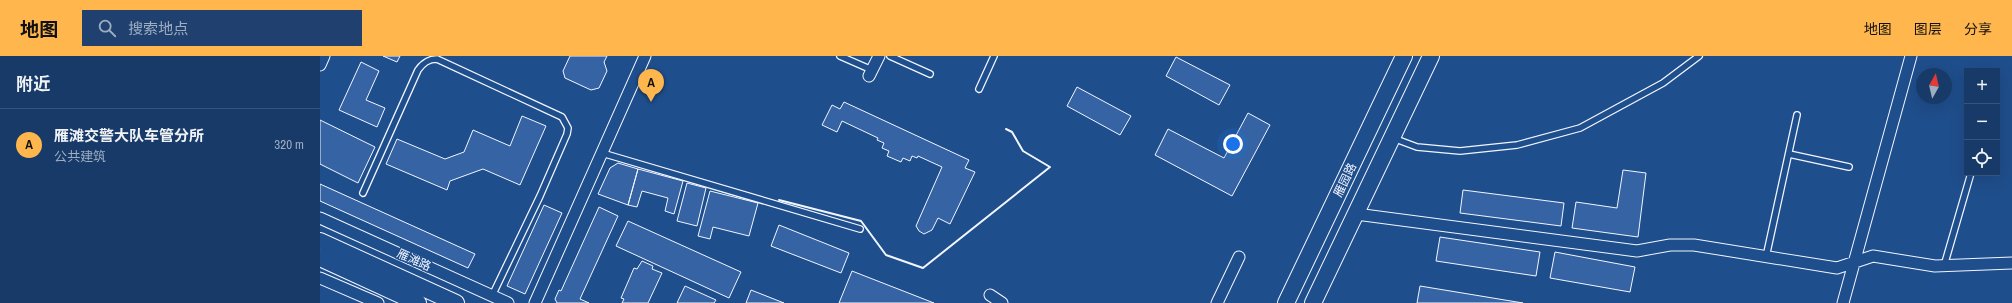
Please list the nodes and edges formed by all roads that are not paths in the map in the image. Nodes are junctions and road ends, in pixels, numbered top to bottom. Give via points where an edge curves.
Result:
1 (324, 56) edge
2 (645, 56) edge
3 (840, 56) edge
4 (879, 56) edge
5 (890, 56) edge
6 (994, 56) edge
7 (1404, 56) edge
8 (1431, 56) edge
9 (1699, 56) edge
10 (1911, 56) edge
11 (320, 65) edge
12 (871, 73) joint
13 (930, 74) dead end
14 (979, 89) dead end
15 (1797, 115) dead end
16 (1392, 138) junction
17 (602, 152) junction
18 (1789, 154) junction
19 (1849, 168) dead end
20 (1970, 176) edge
21 (363, 193) dead end
22 (1356, 214) junction
23 (320, 218) edge
24 (860, 229) dead end
25 (320, 241) edge
26 (1239, 257) dead end
27 (1766, 257) junction
28 (320, 258) edge
29 (1855, 262) junction
30 (2012, 264) edge
31 (1944, 266) junction
32 (320, 278) edge
33 (990, 295) dead end
34 (492, 296) junction
35 (378, 303) edge
36 (418, 303) edge
37 (456, 303) edge
38 (508, 303) edge
39 (535, 303) edge
40 (1002, 303) edge
41 (1217, 303) edge
42 (1286, 303) edge
43 (1313, 303) edge
44 (1843, 303) edge

1 - 11 street
2 - 17 street
3 - 12 lane
4 - 12 street
5 - 13 lane
6 - 14 lane
7 - 42 main road, 雁园路
8 - 16 main road, 雁园路
9 - 16 lane via 1663,83 1580,128 1517,145 1460,151 1417,147
10 - 29 street
15 - 18 lane
16 - 22 main road, 雁园路
17 - 24 lane
17 - 39 street
18 - 19 lane
18 - 27 lane
20 - 31 lane
21 - 34 lane via 418,70 431,59 437,59 562,117 568,134
22 - 27 street via 1637,251 1670,245 1694,245
22 - 43 main road, 雁园路
23 - 34 street, 雁滩路
25 - 37 main road, 雁滩路
26 - 41 street
27 - 29 street via 1837,268
28 - 36 main road
29 - 31 street via 1873,256
29 - 44 street
30 - 31 street
32 - 35 street
33 - 40 street
34 - 38 street, 雁滩路

